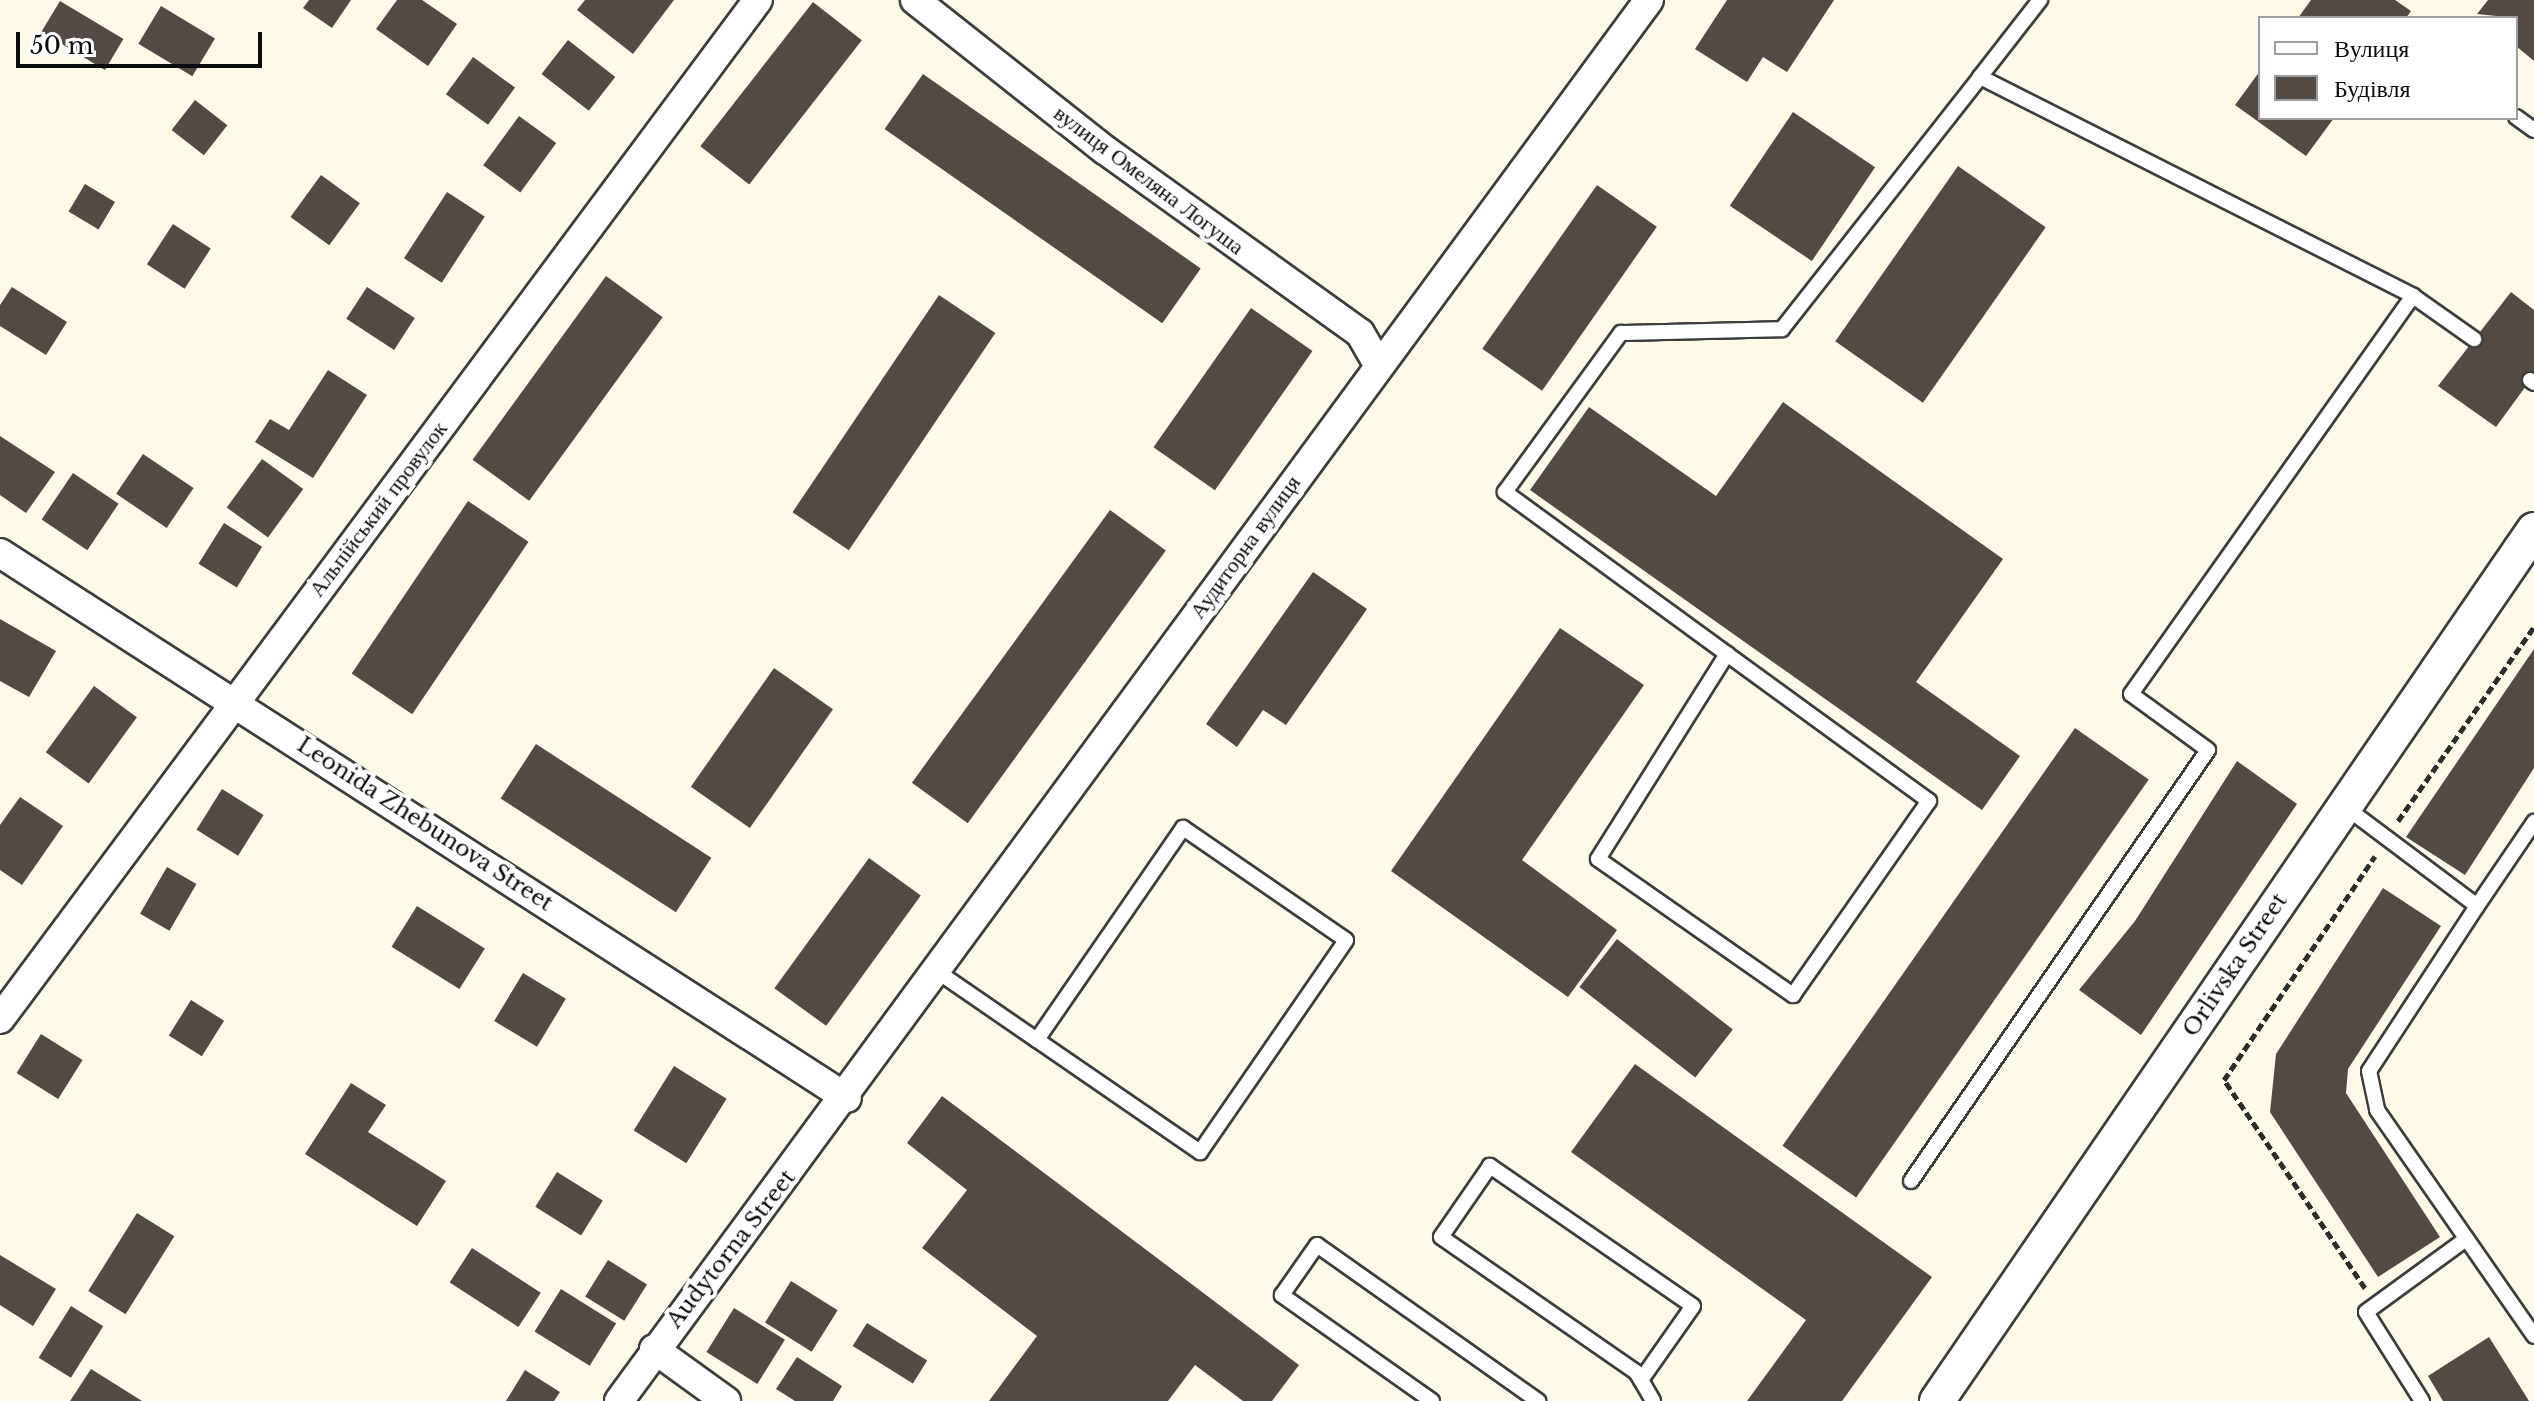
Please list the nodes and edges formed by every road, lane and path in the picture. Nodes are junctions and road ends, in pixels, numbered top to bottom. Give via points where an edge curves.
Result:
1 (758, 0) edge
2 (915, 0) edge
3 (1649, 0) edge
4 (2040, 0) edge
5 (1980, 77) junction
6 (2413, 296) junction
7 (2474, 339) dead end
8 (1377, 363) junction
9 (2534, 530) edge
10 (0, 553) edge
11 (2534, 619) edge
12 (2531, 627) edge
13 (1727, 654) junction
14 (234, 701) junction
15 (2344, 805) junction
16 (2534, 822) edge
17 (2387, 838) junction
18 (2477, 906) junction
19 (938, 972) junction
20 (0, 1019) edge
21 (1037, 1040) junction
22 (847, 1098) junction
23 (1911, 1181) dead end
24 (2466, 1239) junction
25 (2376, 1304) junction
26 (2534, 1336) edge
27 (654, 1349) junction
28 (1641, 1380) junction
29 (619, 1401) edge
30 (726, 1401) edge
31 (1432, 1401) edge
32 (1538, 1401) edge
33 (1653, 1401) edge
34 (1937, 1401) edge
35 (2422, 1401) edge

1 - 14 street, Альпійський провулок
2 - 8 street, вулиця Омеляна Логуша via 1105,150 1360,333
3 - 8 street, Аудиторна вулиця
4 - 5 lane
5 - 6 lane
5 - 13 lane via 1782,329 1621,333 1505,492
6 - 7 lane
6 - 23 lane via 2131,694 2208,750
8 - 19 street, Аудиторна вулиця
9 - 15 street, Orlivska Street
10 - 14 street, Leonida Zhebunova Street
11 - 12 path
12 - 17 path
13 - 13 lane via 1929,801 1793,995 1598,859
14 - 20 street, Альпійський провулок
14 - 22 street, Leonida Zhebunova Street
15 - 17 lane
15 - 34 street, Orlivska Street
16 - 18 lane
17 - 18 lane
17 - 25 path via 2224,1080
18 - 24 lane via 2369,1071 2377,1110
19 - 21 lane
19 - 22 street, Аудиторна вулиця
21 - 21 lane via 1200,1152 1346,940 1183,828
22 - 27 street, Audytorna Street
24 - 25 lane
24 - 26 lane
25 - 35 lane via 2366,1312
27 - 29 street, Audytorna Street
27 - 30 street
28 - 28 lane via 1441,1237 1490,1166 1693,1306
28 - 33 lane
31 - 32 lane via 1282,1295 1317,1245

